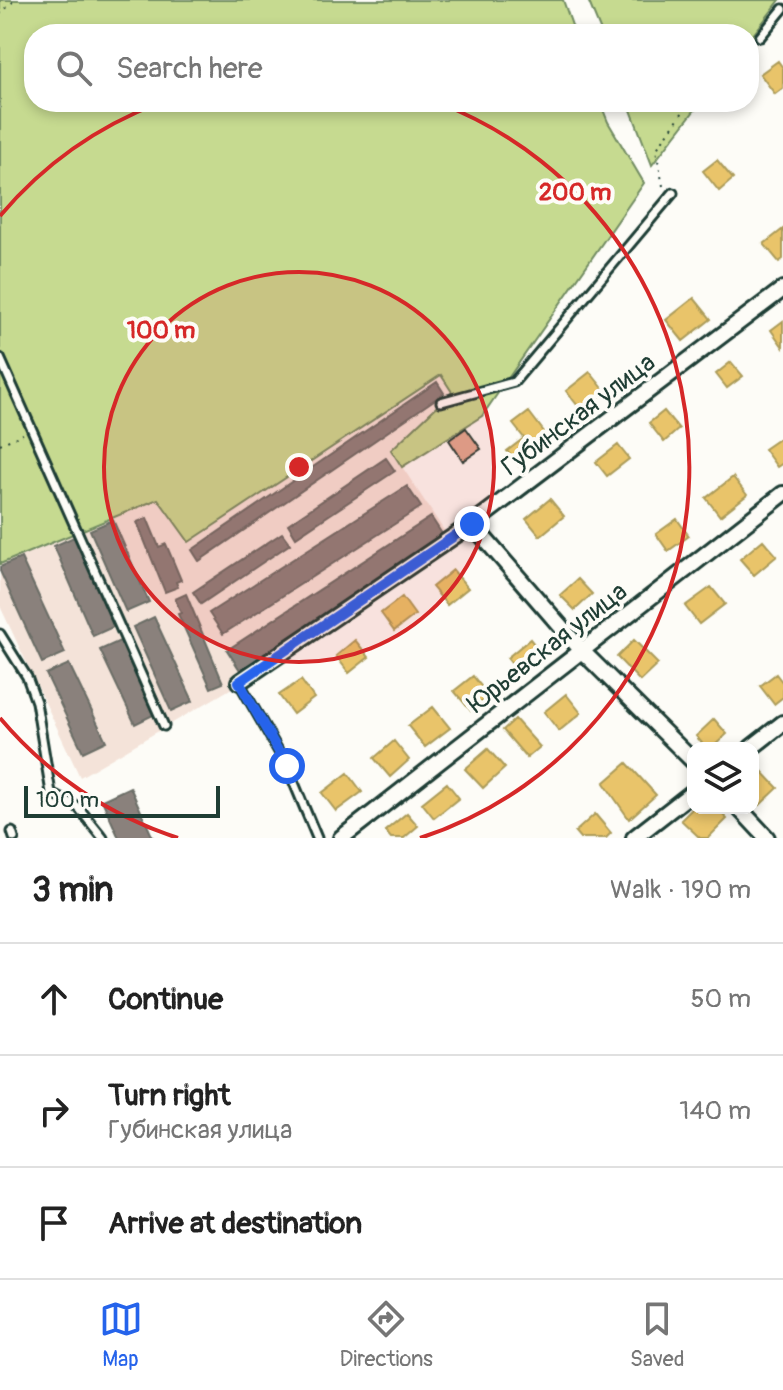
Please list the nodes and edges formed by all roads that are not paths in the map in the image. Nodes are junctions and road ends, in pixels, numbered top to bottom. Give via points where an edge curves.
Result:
1 (783, 9) edge
2 (760, 37) dead end
3 (671, 196) road end
4 (783, 289) edge
5 (0, 358) edge
6 (441, 402) dead end
7 (783, 494) edge
8 (472, 524) junction
9 (0, 634) edge
10 (582, 651) junction
11 (239, 682) joint
12 (783, 723) edge
13 (164, 726) dead end
14 (759, 742) edge
15 (687, 755) edge
16 (687, 797) edge
17 (745, 814) edge
18 (103, 838) edge
19 (317, 838) edge
20 (341, 838) edge
21 (634, 838) edge
22 (767, 838) edge

1 - 2 lane
3 - 6 lane via 514,382
4 - 8 street, Губинская улица
5 - 13 lane
7 - 10 street, Юрьевская улица
8 - 10 street
8 - 11 street, Губинская улица
9 - 18 lane via 36,702 51,793 78,807
10 - 15 street
10 - 20 street, Юрьевская улица
11 - 19 lane via 287,766
12 - 14 street
16 - 21 street
17 - 22 street

